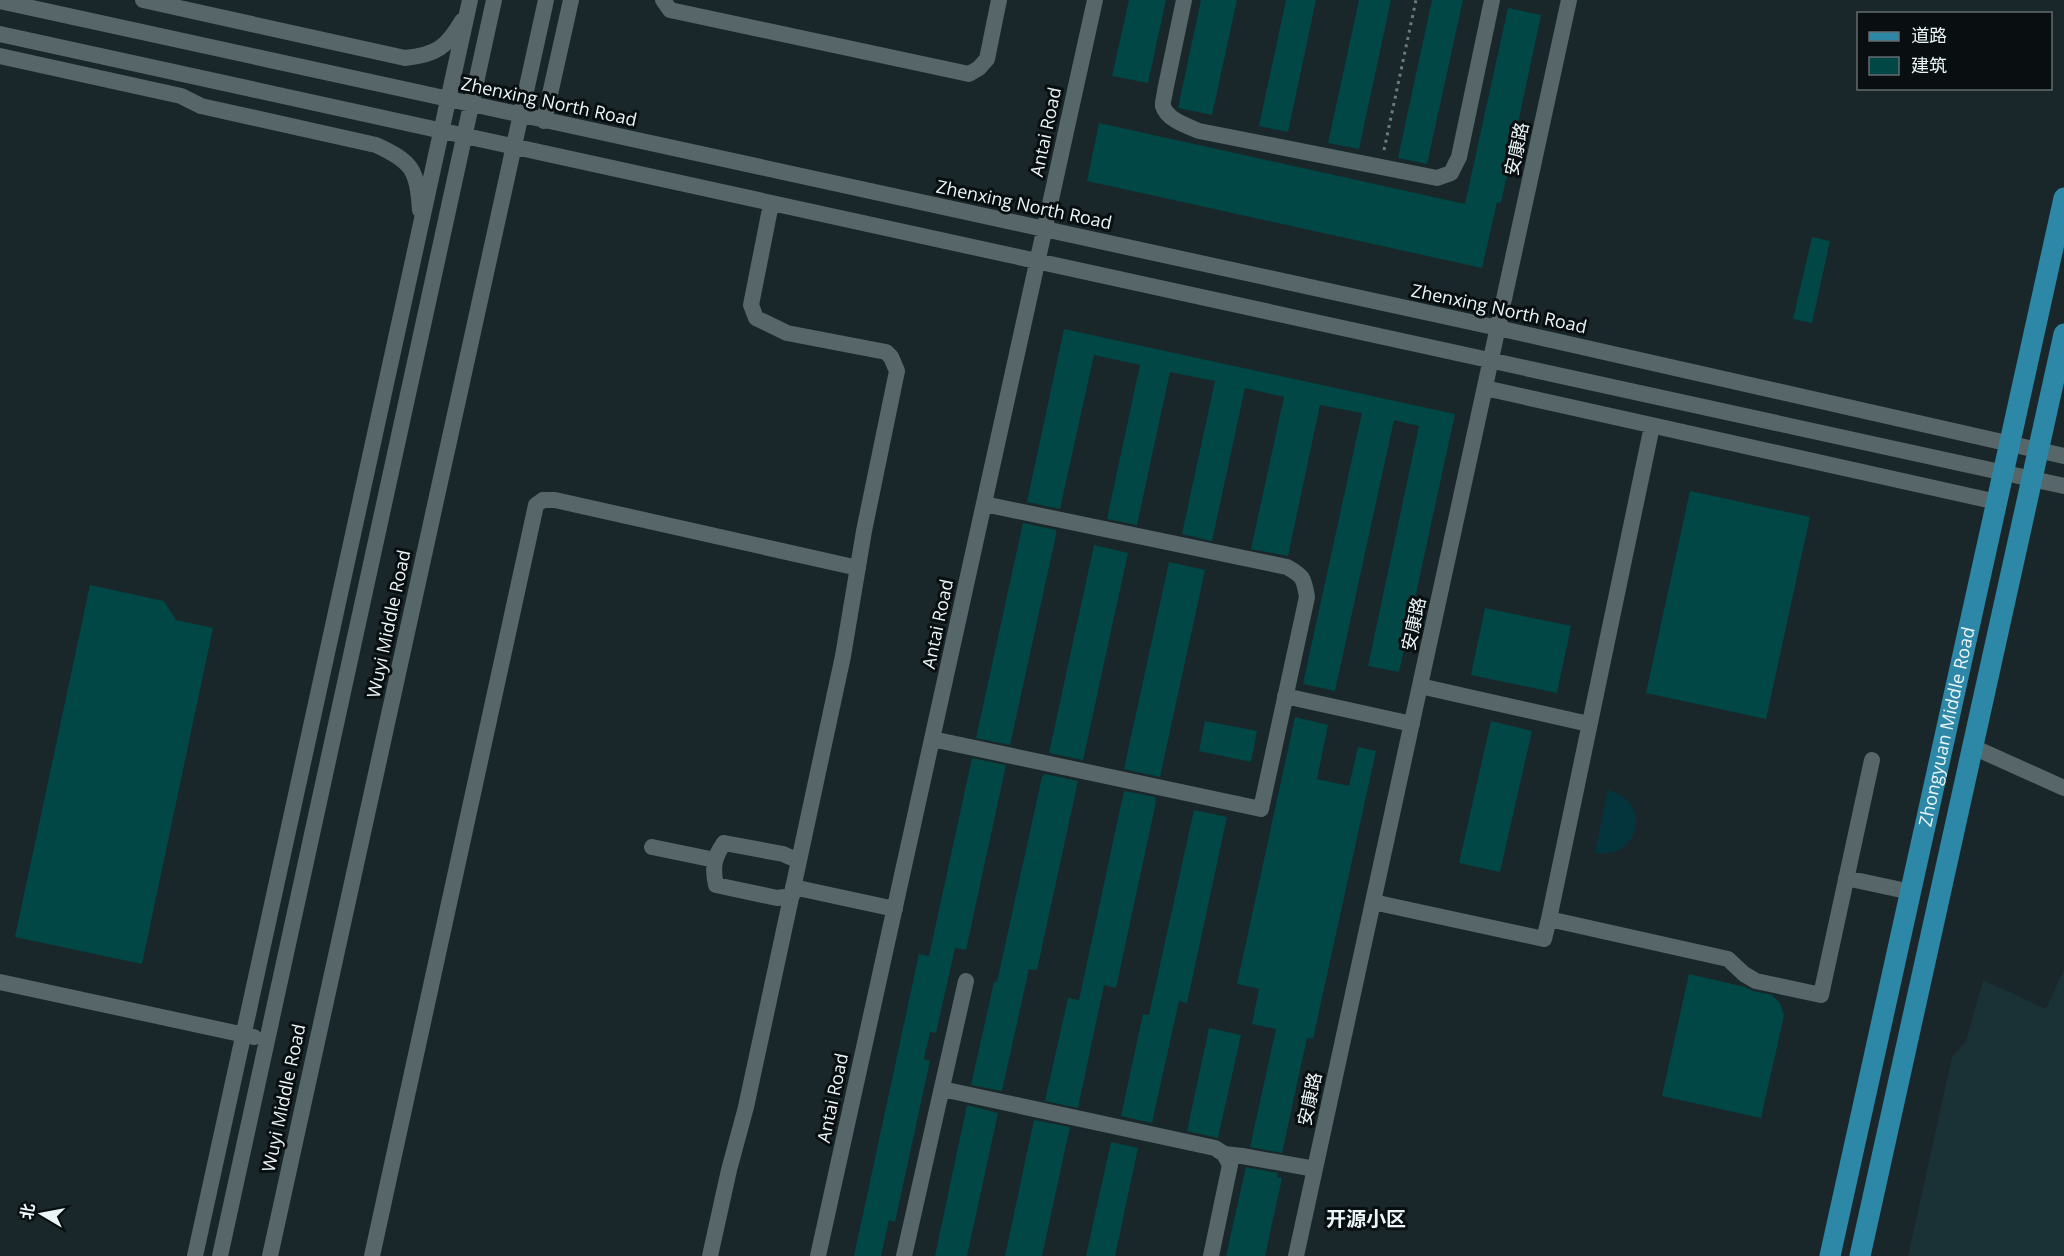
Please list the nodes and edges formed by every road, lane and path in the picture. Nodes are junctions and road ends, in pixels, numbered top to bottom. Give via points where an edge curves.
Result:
1 (143, 0) edge
2 (470, 0) edge
3 (494, 0) edge
4 (546, 0) edge
5 (571, 0) edge
6 (663, 0) edge
7 (999, 0) edge
8 (1095, 0) edge
9 (1184, 0) edge
10 (1416, 0) edge
11 (1492, 0) edge
12 (1569, 0) edge
13 (0, 1) edge
14 (0, 34) edge
15 (0, 56) edge
16 (448, 100) junction
17 (471, 105) junction
18 (520, 116) junction
19 (544, 121) junction
20 (441, 131) junction
21 (464, 136) junction
22 (513, 147) junction
23 (1380, 166) junction
24 (2064, 198) edge
25 (771, 204) junction
26 (421, 224) junction
27 (1044, 230) junction
28 (1037, 262) junction
29 (1498, 328) junction
30 (2064, 334) edge
31 (1491, 361) junction
32 (1485, 388) junction
33 (1652, 426) junction
34 (2010, 444) junction
35 (2038, 450) junction
36 (2064, 456) edge
37 (2003, 473) junction
38 (2032, 480) junction
39 (2064, 486) edge
40 (1997, 502) junction
41 (984, 504) junction
42 (858, 568) junction
43 (1420, 686) junction
44 (1285, 696) junction
45 (1412, 724) junction
46 (1589, 724) junction
47 (932, 739) junction
48 (1973, 747) junction
49 (1872, 760) dead end
50 (2064, 788) edge
51 (652, 847) dead end
52 (715, 860) junction
53 (799, 861) junction
54 (1846, 878) junction
55 (792, 892) junction
56 (1911, 892) junction
57 (1373, 902) junction
58 (895, 909) junction
59 (1549, 919) junction
60 (966, 981) dead end
61 (0, 982) edge
62 (243, 1035) junction
63 (266, 1040) junction
64 (942, 1089) junction
65 (1224, 1155) junction
66 (1315, 1169) junction
67 (195, 1256) edge
68 (220, 1256) edge
69 (270, 1256) edge
70 (372, 1256) edge
71 (710, 1256) edge
72 (818, 1256) edge
73 (904, 1256) edge
74 (1211, 1256) edge
75 (1296, 1256) edge
76 (1830, 1256) edge
77 (1860, 1256) edge

1 - 2 street via 405,58 421,57 445,46 462,22
2 - 16 street
3 - 17 street, Wuyi Middle Road
4 - 18 street, Wuyi Middle Road
5 - 19 street
6 - 7 street via 670,10 969,74 987,59
8 - 27 street, Antai Road
9 - 23 street via 1163,106 1170,116 1199,131
10 - 23 path
11 - 23 street via 1459,157 1451,173 1437,178
12 - 29 street, 安康路
13 - 16 street, Zhenxing North Road
14 - 20 street
15 - 26 street via 376,145 399,156 415,173
16 - 17 street, Zhenxing North Road
16 - 20 street
17 - 18 street, Zhenxing North Road
17 - 21 street, Wuyi Middle Road
18 - 19 street, Zhenxing North Road
18 - 22 street, Wuyi Middle Road
19 - 27 street, Zhenxing North Road
20 - 21 street
20 - 26 street
21 - 22 street
21 - 63 street, Wuyi Middle Road
22 - 25 street
22 - 69 street, Wuyi Middle Road
24 - 34 main road, Zhongyuan Middle Road
25 - 28 street
25 - 42 street via 751,304 756,318 787,333 886,352 897,371
26 - 62 street
27 - 28 street, Antai Road
27 - 29 street, Zhenxing North Road
28 - 31 street
28 - 41 street, Antai Road
29 - 31 street, 安康路
29 - 34 street, Zhenxing North Road
30 - 35 main road, Zhongyuan Middle Road
31 - 32 street, 安康路
31 - 37 street
32 - 33 street
32 - 43 street, 安康路
33 - 40 street
33 - 46 street
34 - 35 street, Zhenxing North Road
34 - 37 main road, Zhongyuan Middle Road
35 - 36 street, Zhenxing North Road
35 - 38 main road, Zhongyuan Middle Road
37 - 38 street
37 - 40 main road, Zhongyuan Middle Road
38 - 39 street
38 - 48 main road, Zhongyuan Middle Road
40 - 56 main road, Zhongyuan Middle Road
41 - 44 street via 1287,567 1299,574 1305,581 1306,597
41 - 47 street, Antai Road
42 - 53 street
42 - 70 street via 555,500 543,500 536,505
43 - 45 street, 安康路
43 - 46 street
44 - 45 street
44 - 47 street via 1261,809
45 - 57 street, 安康路
46 - 59 street
47 - 58 street, Antai Road
48 - 50 street
48 - 77 main road, Zhongyuan Middle Road
49 - 54 street
51 - 52 street
52 - 53 street via 724,843 783,854
52 - 55 street via 716,885 777,898
53 - 55 street
54 - 56 street
54 - 59 street via 1821,994 1756,981 1728,959
55 - 58 street
55 - 71 street
56 - 76 main road, Zhongyuan Middle Road
57 - 59 street via 1544,939
57 - 66 street, 安康路
58 - 72 street, Antai Road
60 - 64 street
61 - 62 street
62 - 63 street
62 - 67 street
63 - 68 street, Wuyi Middle Road
64 - 65 street via 1215,1148
64 - 73 street
65 - 66 street
65 - 74 street via 1230,1165
66 - 75 street, 安康路

